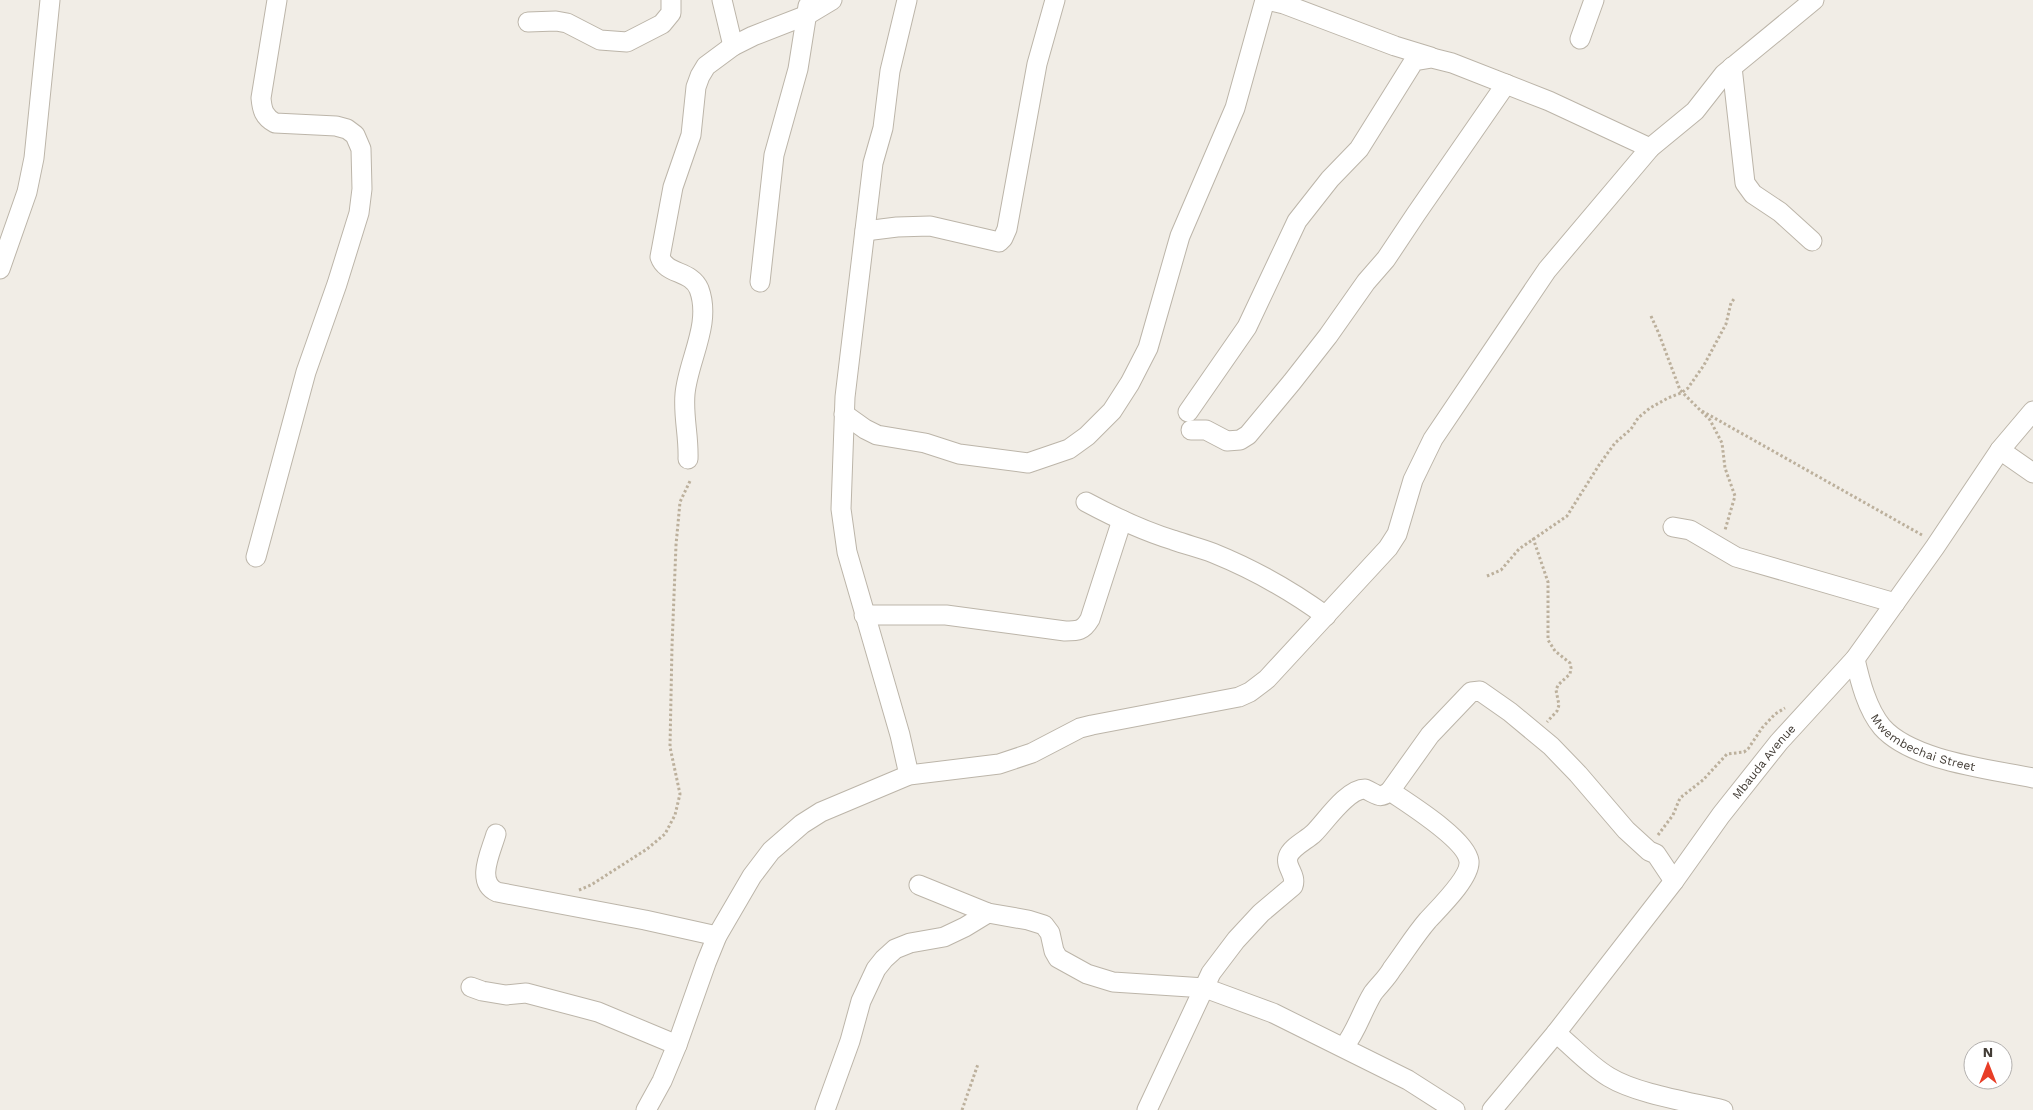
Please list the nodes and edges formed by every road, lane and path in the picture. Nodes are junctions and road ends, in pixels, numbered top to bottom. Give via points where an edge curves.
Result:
1 (50, 0) edge
2 (277, 0) edge
3 (672, 0) edge
4 (722, 0) edge
5 (832, 0) edge
6 (907, 0) edge
7 (1055, 0) edge
8 (1266, 0) edge
9 (1594, 0) edge
10 (1814, 0) edge
11 (808, 8) edge
12 (528, 22) dead end
13 (1580, 39) dead end
14 (733, 46) junction
15 (1432, 58) junction
16 (1732, 68) junction
17 (1506, 84) junction
18 (1650, 148) junction
19 (865, 231) junction
20 (1812, 241) dead end
21 (0, 269) edge
22 (760, 282) dead end
23 (1734, 299) dead end
24 (1651, 316) dead end
25 (1681, 393) junction
26 (1702, 411) junction
27 (2033, 411) edge
28 (844, 414) junction
29 (2000, 450) junction
30 (688, 459) dead end
31 (2033, 473) edge
32 (691, 479) dead end
33 (1086, 502) dead end
34 (1122, 520) junction
35 (1673, 527) dead end
36 (1533, 538) junction
37 (1937, 544) junction
38 (1717, 546) junction
39 (256, 557) dead end
40 (1487, 576) dead end
41 (1895, 603) junction
42 (864, 615) junction
43 (1326, 616) junction
44 (1855, 659) junction
45 (1810, 708) junction
46 (1537, 734) junction
47 (909, 775) junction
48 (2033, 778) edge
49 (1390, 791) junction
50 (496, 834) dead end
51 (1649, 851) junction
52 (1674, 881) junction
53 (919, 885) dead end
54 (564, 904) junction
55 (988, 913) junction
56 (717, 936) junction
57 (471, 987) dead end
58 (1205, 988) junction
59 (1556, 1033) junction
60 (677, 1045) junction
61 (1344, 1047) junction
62 (978, 1064) dead end
63 (646, 1110) edge
64 (825, 1110) edge
65 (962, 1110) edge
66 (1147, 1110) edge
67 (1455, 1110) edge
68 (1492, 1110) edge
69 (1723, 1110) edge

1 - 21 street via 34,158 27,192
2 - 39 street via 266,59 262,110 275,123 336,126 355,135 361,149 362,181 359,213 306,372
3 - 12 street via 671,13 662,24 627,42 600,40 562,22
4 - 14 street
5 - 11 street
6 - 19 street via 890,71 883,128 873,163
7 - 19 street via 1036,64 1008,228 1003,238 999,242 930,226
8 - 15 street
8 - 28 street via 1235,108 1180,236 1148,348 1121,397 1100,423 1069,449 1028,463 959,454 924,443 877,435
9 - 13 street
10 - 16 street
11 - 14 street
11 - 22 street via 798,69 774,155
14 - 30 street via 715,59 700,76 696,87 692,135 673,187 660,257 665,266 689,276 696,283 701,300 700,329 684,397
15 - 17 street
15 - 17 street via 1414,61 1359,150 1330,179 1297,221 1251,320 1189,421 1227,441 1240,440 1248,435 1386,259
16 - 18 street via 1695,111
16 - 20 street via 1745,183 1753,194 1780,212
17 - 18 street
18 - 43 street via 1546,270 1433,439 1414,480 1397,534
19 - 28 street
23 - 25 path via 1726,324 1708,358
24 - 25 path
25 - 26 path
25 - 36 path via 1650,408 1638,418 1599,465 1567,516
26 - 37 path
26 - 38 path via 1722,443 1725,468 1735,496
27 - 29 street, Mbauda Avenue
28 - 42 street via 843,533
29 - 31 street
29 - 37 street, Mbauda Avenue
32 - 54 path via 680,502 676,545 670,747 680,794 675,815 664,834 647,849 576,891
33 - 34 street
34 - 42 street via 1090,619 1080,631 946,615
34 - 43 street via 1215,554 1277,583
35 - 38 street via 1690,530
36 - 40 path via 1501,570
36 - 46 path via 1548,582 1548,640 1571,668 1570,674 1556,690 1557,711
37 - 41 street, Mbauda Avenue
38 - 41 street via 1736,557
41 - 44 street, Mbauda Avenue
42 - 47 street
43 - 47 street via 1267,680 1239,697 1080,728 1032,753 999,764
44 - 45 street, Mbauda Avenue
44 - 48 street, Mwembechai Street via 1871,708 1881,726 1897,740 1921,752
45 - 51 path via 1783,709 1762,728 1748,749 1722,758 1703,780 1680,798 1674,815
45 - 52 street, Mbauda Avenue via 1732,800
46 - 49 street via 1480,691 1471,692 1430,735
46 - 51 street
47 - 56 street via 821,812 789,834 752,876
49 - 58 street via 1380,796 1365,788 1358,790 1290,853 1288,865 1294,878 1293,886 1236,940
49 - 61 street via 1453,838 1464,849 1469,867 1374,993
50 - 54 street via 485,872 488,886 498,892
51 - 52 street via 1656,854
52 - 59 street, Mbauda Avenue
53 - 55 street
54 - 56 street
55 - 58 street via 1044,925 1058,958 1087,974 1113,982
55 - 64 street via 944,937 895,949 876,968 861,1002
56 - 60 street
57 - 60 street via 506,995 526,993 598,1012
58 - 61 street via 1273,1014
58 - 66 street
59 - 68 street, Mbauda Avenue
59 - 69 street via 1621,1084
60 - 63 street
61 - 67 street via 1408,1080
62 - 65 path

